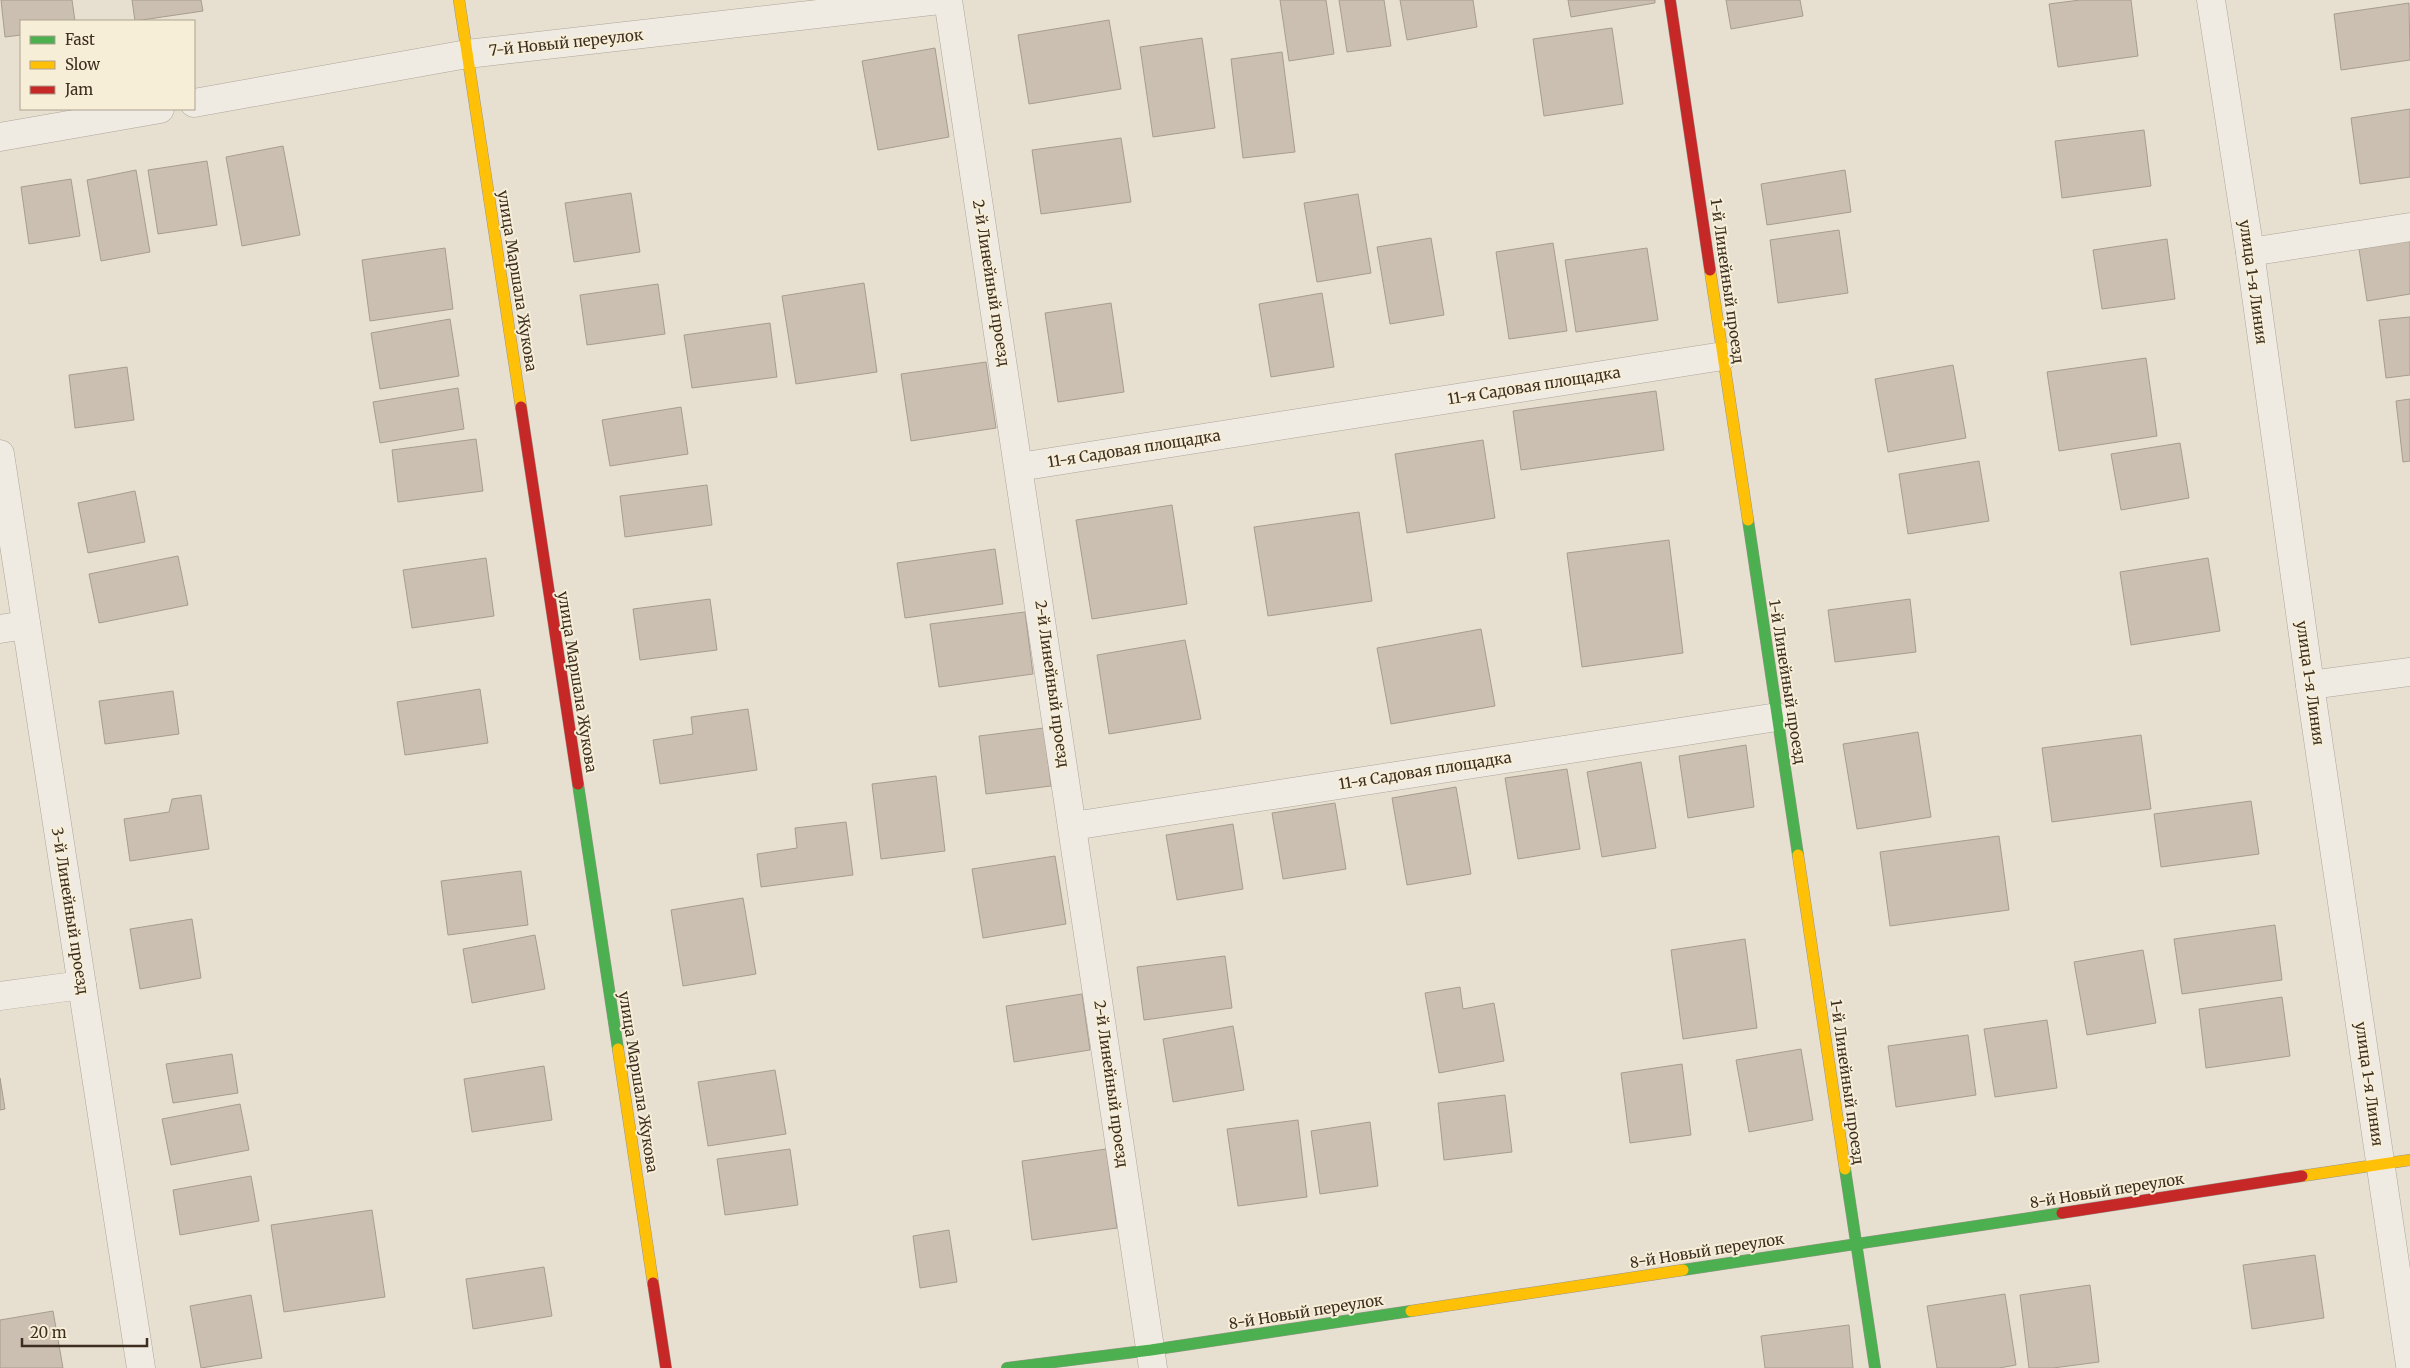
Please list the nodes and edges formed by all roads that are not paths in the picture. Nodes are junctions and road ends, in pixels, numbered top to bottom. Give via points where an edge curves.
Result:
1 (459, 0) edge
2 (940, 0) edge
3 (948, 0) edge
4 (1670, 0) edge
5 (2211, 0) edge
6 (467, 54) junction
7 (195, 103) edge
8 (154, 110) edge
9 (0, 138) edge
10 (2410, 228) edge
11 (2250, 252) junction
12 (1723, 356) junction
13 (0, 454) edge
14 (1019, 467) junction
15 (13, 627) edge
16 (2410, 672) edge
17 (2310, 685) junction
18 (1777, 717) junction
19 (1073, 826) junction
20 (82, 985) junction
21 (0, 996) edge
22 (2410, 1160) edge
23 (2381, 1165) junction
24 (1855, 1244) junction
25 (1152, 1359) edge
26 (2410, 1365) edge
27 (141, 1368) edge
28 (666, 1368) edge
29 (1007, 1368) edge
30 (1874, 1368) edge

1 - 6 street, улица Маршала Жукова
2 - 6 street, 7-й Новый переулок
3 - 14 street, 2-й Линейный проезд
4 - 12 street, 1-й Линейный проезд
5 - 11 street, улица 1-я Линия
6 - 7 street, 7-й Новый переулок
6 - 28 street, улица Маршала Жукова
8 - 9 street
10 - 11 street
11 - 17 street, улица 1-я Линия
12 - 14 street, 11-я Садовая площадка
12 - 18 street, 1-й Линейный проезд
13 - 15 street, 3-й Линейный проезд
14 - 19 street, 2-й Линейный проезд
15 - 20 street, 3-й Линейный проезд
16 - 17 street
17 - 23 street, улица 1-я Линия
18 - 19 street, 11-я Садовая площадка
18 - 24 street, 1-й Линейный проезд
19 - 25 street, 2-й Линейный проезд
20 - 21 street
20 - 27 street, 3-й Линейный проезд
22 - 23 street, 8-й Новый переулок
23 - 24 street, 8-й Новый переулок
23 - 26 street, улица 1-я Линия
24 - 25 street, 8-й Новый переулок
24 - 30 street, 1-й Линейный проезд
25 - 29 street, 8-й Новый переулок

